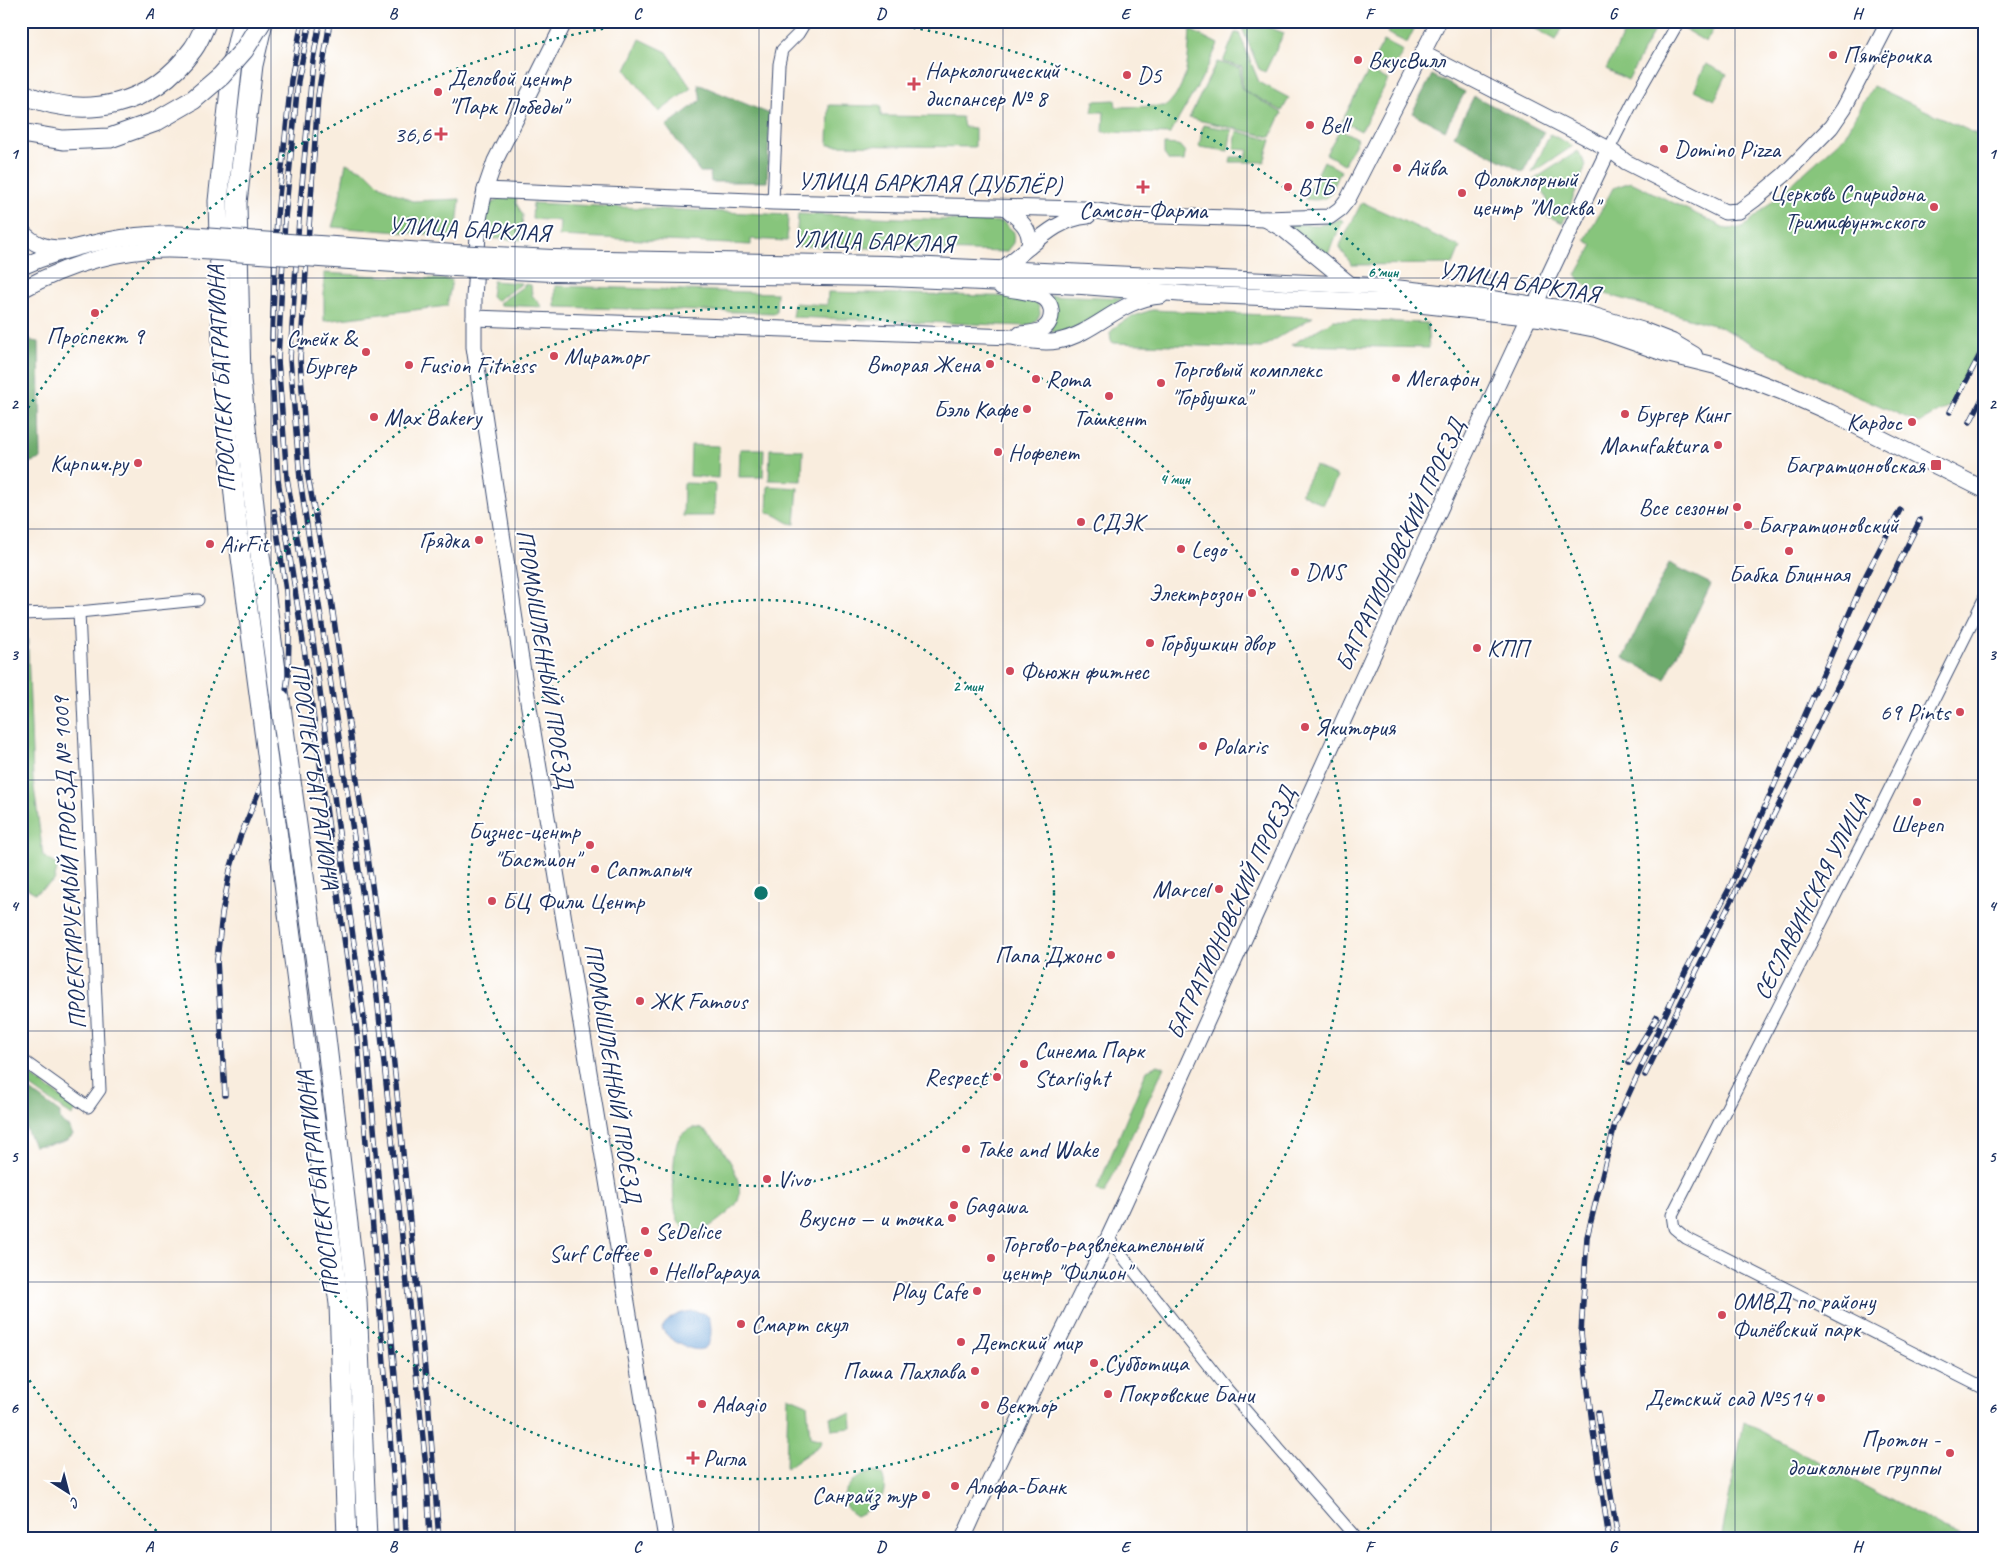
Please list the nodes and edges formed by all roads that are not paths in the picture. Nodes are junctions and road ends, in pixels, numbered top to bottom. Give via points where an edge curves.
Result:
1 (207, 21) edge
2 (242, 21) edge
3 (262, 21) edge
4 (565, 21) edge
5 (806, 21) edge
6 (1439, 21) edge
7 (1679, 21) edge
8 (1889, 21) edge
9 (1422, 54) junction
10 (21, 93) edge
11 (21, 133) edge
12 (1609, 150) junction
13 (485, 190) junction
14 (773, 202) junction
15 (1007, 209) junction
16 (1124, 215) junction
17 (1265, 219) junction
18 (21, 231) edge
19 (186, 242) junction
20 (88, 245) junction
21 (1029, 247) junction
22 (553, 265) junction
23 (21, 267) edge
24 (1002, 269) junction
25 (42, 279) junction
26 (21, 282) edge
27 (985, 282) junction
28 (1350, 284) junction
29 (21, 290) edge
30 (1186, 294) junction
31 (1532, 310) junction
32 (474, 318) junction
33 (1012, 338) junction
34 (1985, 490) edge
35 (1985, 597) edge
36 (198, 600) dead end
37 (79, 612) junction
38 (21, 614) edge
39 (21, 1059) edge
40 (1108, 1238) junction
41 (1985, 1390) edge
42 (346, 1539) edge
43 (367, 1539) edge
44 (666, 1539) edge
45 (963, 1539) edge
46 (1357, 1539) edge

1 - 10 main road via 194,47 178,67 157,85 132,99 81,108
2 - 42 main road, ПРОСПЕКТ БАГРАТИОНА, bridge via 233,61 218,201 223,383 238,535 339,1304
3 - 11 main road, bridge via 244,50 221,76 193,100 155,122 110,138 63,140
3 - 43 main road, ПРОСПЕКТ БАГРАТИОНА, bridge via 253,65 237,204 242,380 256,533 325,1029 357,1300
4 - 13 street, ПРОМЫШЛЕННЫЙ ПРОЕЗД via 495,161
5 - 14 street via 782,50 779,64
6 - 9 street, УЛИЦА БАРКЛАЯ (ДУБЛЁР)
7 - 12 street
8 - 12 street via 1831,127 1784,175 1742,209 1725,212 1626,162
9 - 12 street
9 - 17 street, УЛИЦА БАРКЛАЯ (ДУБЛЁР) via 1340,210 1329,217
12 - 31 street, БАГРАТИОНОВСКИЙ ПРОЕЗД
13 - 14 street, УЛИЦА БАРКЛАЯ (ДУБЛЁР)
13 - 32 street, ПРОМЫШЛЕННЫЙ ПРОЕЗД via 479,219
14 - 15 street, УЛИЦА БАРКЛАЯ (ДУБЛЁР)
15 - 16 street, УЛИЦА БАРКЛАЯ (ДУБЛЁР) via 1083,209
15 - 21 street via 1028,229
16 - 17 street, УЛИЦА БАРКЛАЯ (ДУБЛЁР)
16 - 21 street via 1067,220
17 - 28 street via 1292,236
18 - 20 main road via 30,240 51,249
19 - 20 main road, УЛИЦА БАРКЛАЯ via 133,236
19 - 22 main road, УЛИЦА БАРКЛАЯ, bridge via 428,267
19 - 25 main road, УЛИЦА БАРКЛАЯ via 85,262
20 - 23 main road, УЛИЦА БАРКЛАЯ
21 - 24 street
22 - 24 main road, УЛИЦА БАРКЛАЯ via 858,264
22 - 27 main road, УЛИЦА БАРКЛАЯ
24 - 28 main road, УЛИЦА БАРКЛАЯ
25 - 26 street, УЛИЦА БАРКЛАЯ
25 - 29 main road
27 - 30 main road, УЛИЦА БАРКЛАЯ
27 - 33 street via 1040,296 1049,303 1051,317 1046,326
28 - 31 main road, УЛИЦА БАРКЛАЯ
30 - 31 main road, УЛИЦА БАРКЛАЯ
30 - 33 street via 1134,301 1094,326 1056,342
31 - 34 main road, УЛИЦА БАРКЛАЯ, bridge via 1574,310 1672,342 1716,366 1820,408
31 - 40 street, БАГРАТИОНОВСКИЙ ПРОЕЗД
32 - 33 street
32 - 44 street, ПРОМЫШЛЕННЫЙ ПРОЕЗД via 474,346 508,578
35 - 41 street, СЕСЛАВИНСКАЯ УЛИЦА via 1672,1215 1674,1228 1686,1238
36 - 37 street
37 - 38 street
37 - 39 street, ПРОЕКТИРУЕМЫЙ ПРОЕЗД № 1009 via 100,1090 88,1107
40 - 45 street, БАГРАТИОНОВСКИЙ ПРОЕЗД
40 - 46 street via 1226,1388

